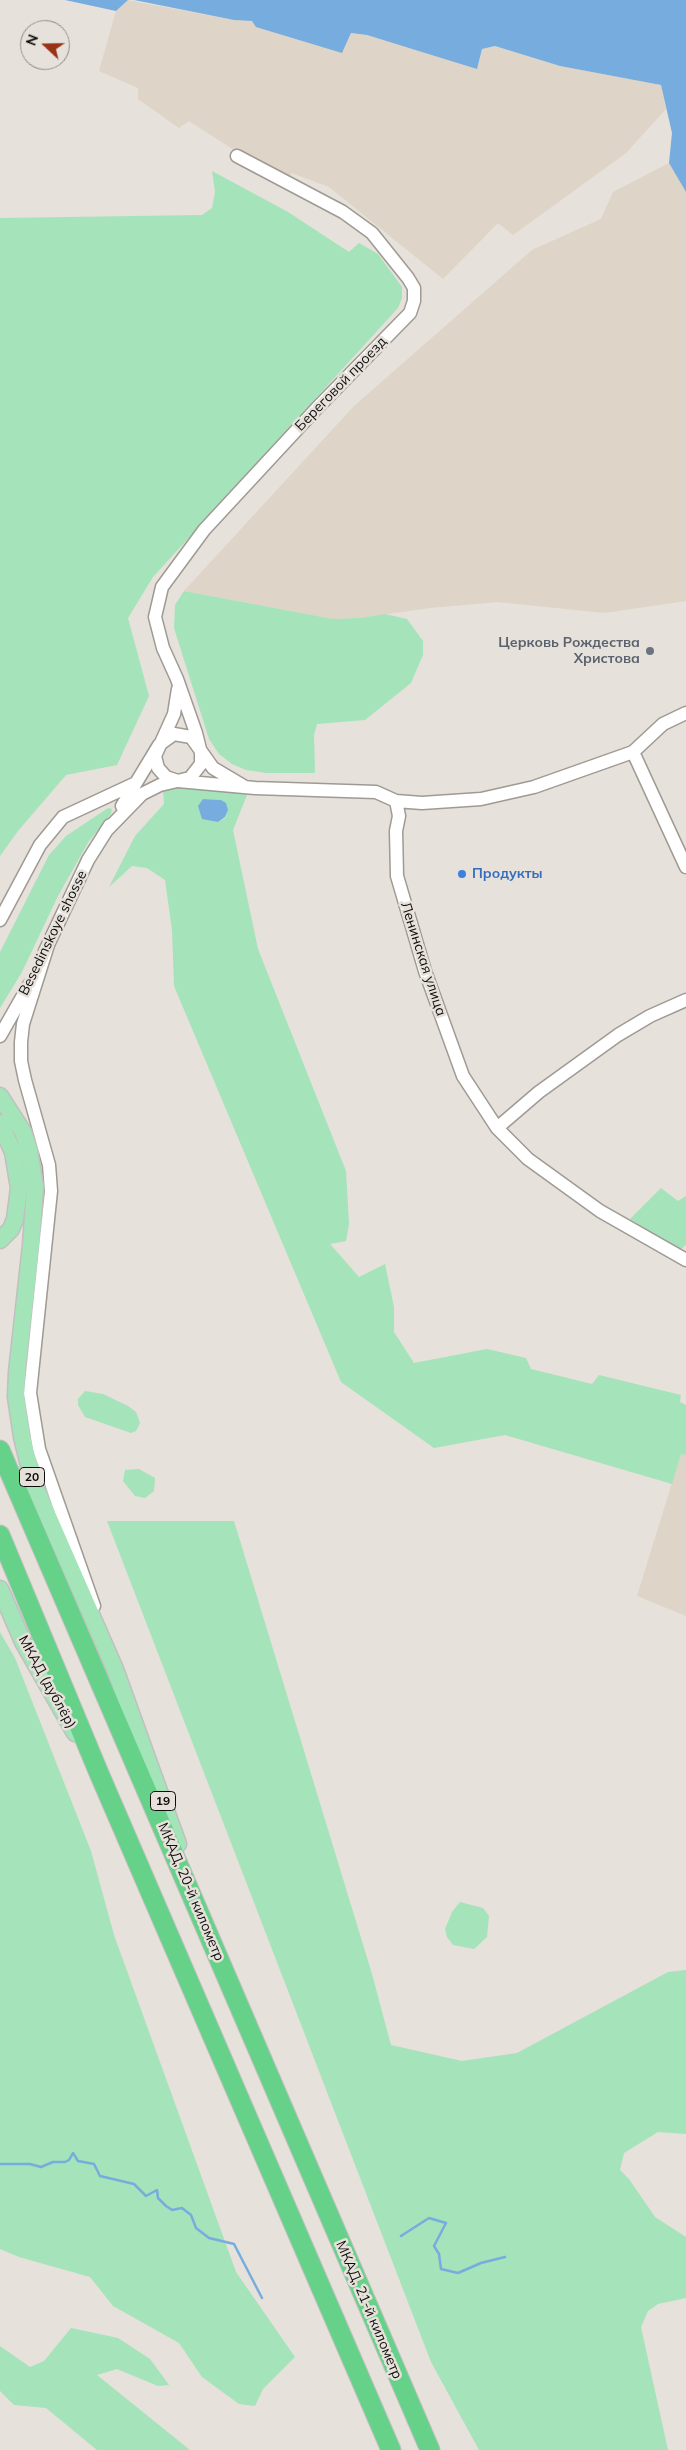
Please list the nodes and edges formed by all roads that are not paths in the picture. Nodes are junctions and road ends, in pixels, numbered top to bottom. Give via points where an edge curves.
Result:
1 (237, 156) dead end
2 (177, 679) junction
3 (686, 713) edge
4 (159, 745) junction
5 (199, 746) junction
6 (638, 749) junction
7 (138, 781) junction
8 (178, 781) junction
9 (245, 787) junction
10 (396, 801) junction
11 (106, 831) junction
12 (686, 867) edge
13 (0, 920) edge
14 (48, 945) junction
15 (686, 1000) edge
16 (0, 1036) edge
17 (0, 1096) edge
18 (0, 1123) edge
19 (497, 1128) junction
20 (0, 1240) edge
21 (685, 1259) edge
22 (0, 1450) edge
23 (0, 1535) edge
24 (0, 1589) edge
25 (115, 1669) junction
26 (98, 1771) junction
27 (209, 1934) junction
28 (309, 2169) joint
29 (390, 2450) edge
30 (430, 2450) edge

1 - 2 street, Береговой проезд via 335,208 372,233 408,278 414,288 414,301 410,313 204,530 162,587 156,611 163,648
2 - 4 street, Besedinskoye shosse via 177,702
2 - 5 street, Береговой проезд
3 - 6 street via 663,724
4 - 5 street via 168,737 180,734 191,737
4 - 7 street, Besedinskoye shosse
4 - 8 street via 155,756 158,768 166,777
5 - 8 street via 202,758 199,770 190,778
5 - 9 street via 216,770
6 - 10 street via 534,787 481,799 422,803
6 - 12 street
7 - 11 street, Besedinskoye shosse
7 - 13 street via 62,817 40,846
8 - 9 street
8 - 11 street, Besedinskoye shosse via 142,794
9 - 10 street via 376,792
10 - 19 street, Ленинская улица via 399,816 397,876 425,971 463,1076
11 - 14 street, Besedinskoye shosse via 88,860
14 - 16 street, Besedinskoye shosse
14 - 25 street, 19 via 23,1024 21,1042 21,1061 49,1165 51,1191 32,1370 32,1411 39,1449
15 - 19 street via 618,1035 539,1092
17 - 25 main road, 20 via 23,1132 30,1150 35,1198 17,1372 17,1416 34,1482
18 - 20 main road via 13,1152 19,1188 15,1219 11,1229
19 - 21 street, Ленинская улица via 528,1159 600,1211
22 - 27 highway, МКАД, 20-й километр
23 - 26 highway
24 - 26 main road, МКАД (дублёр) via 23,1642
25 - 27 main road, 19
26 - 29 highway
27 - 28 highway, МКАД, 20-й километр
28 - 30 highway, МКАД, 21-й километр

